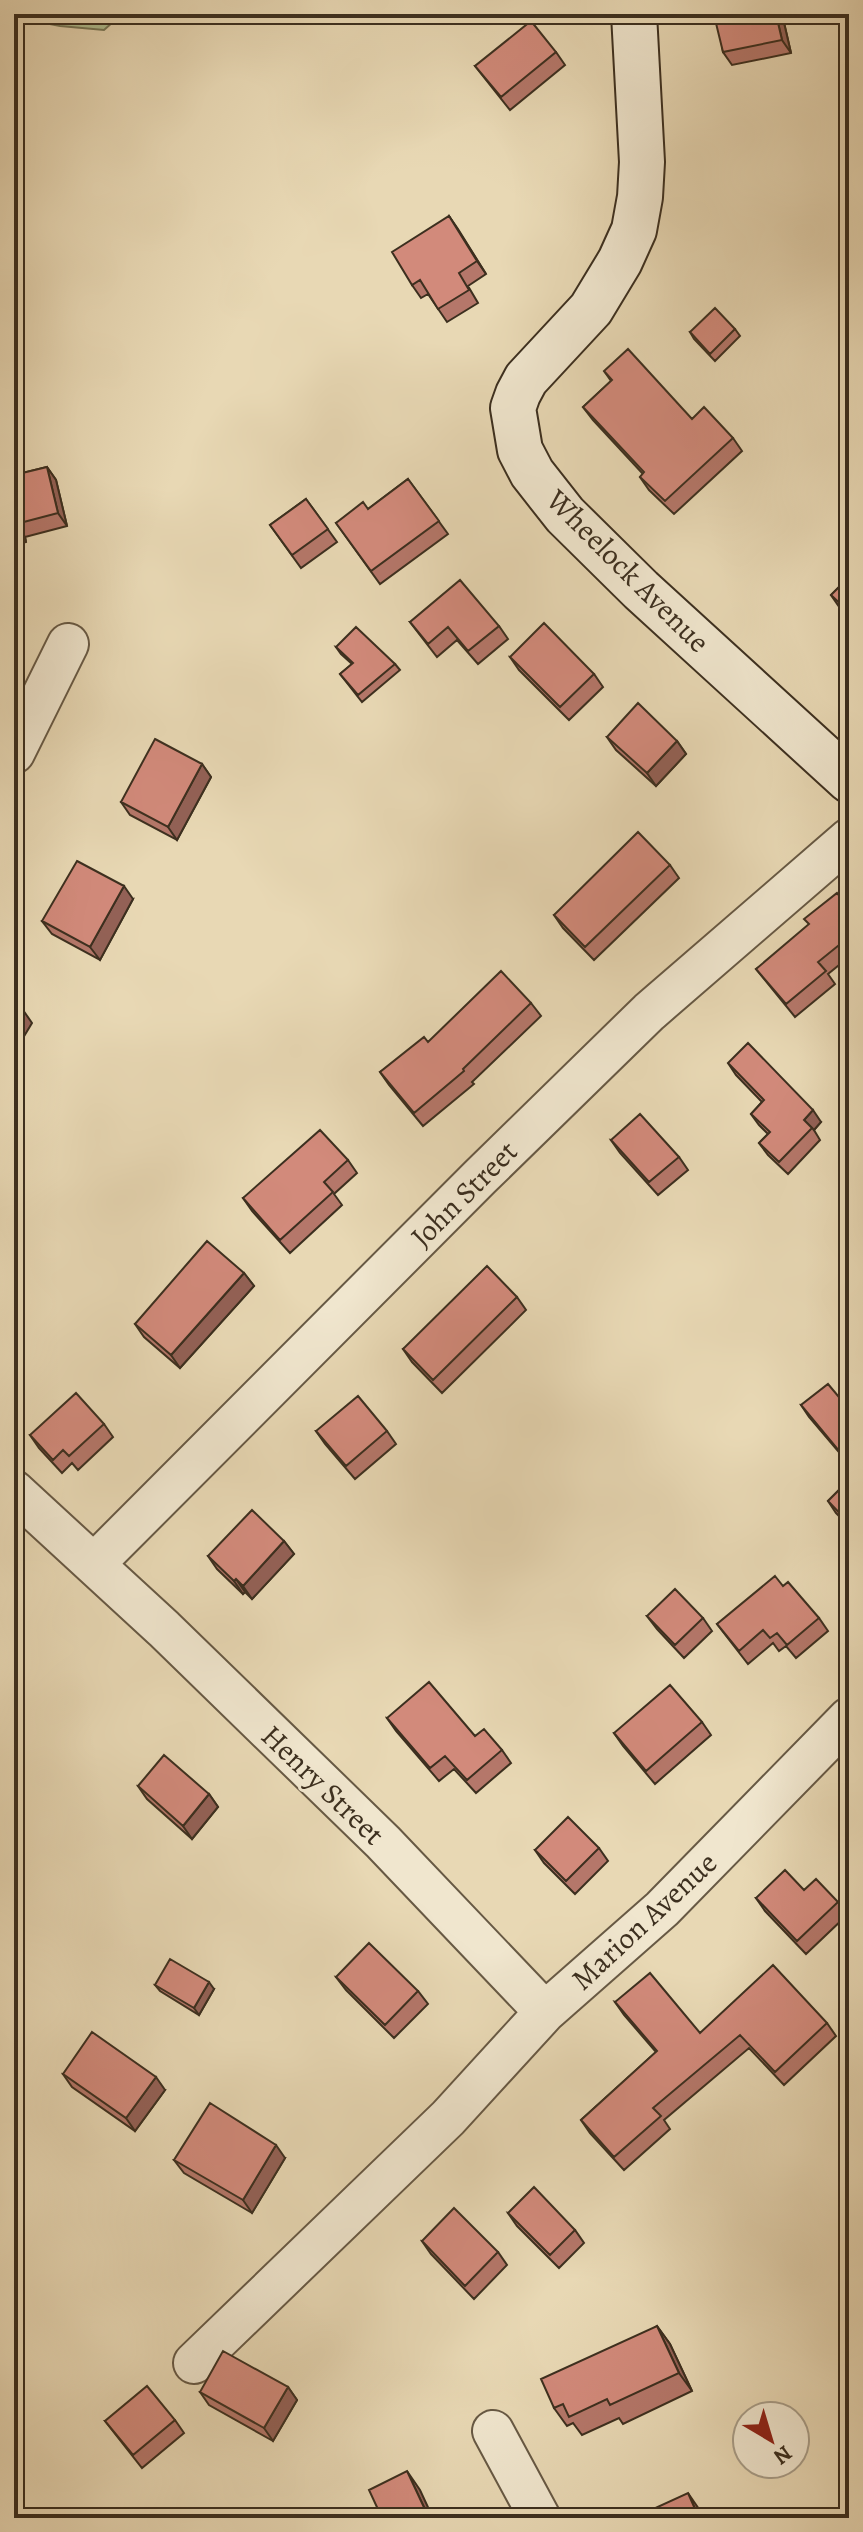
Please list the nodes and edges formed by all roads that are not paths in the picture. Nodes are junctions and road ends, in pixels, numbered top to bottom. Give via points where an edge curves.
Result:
1 (634, 14) edge
2 (68, 644) dead end
3 (14, 753) edge
4 (849, 780) edge
5 (849, 839) edge
6 (14, 1491) edge
7 (94, 1564) junction
8 (849, 1718) edge
9 (545, 2012) junction
10 (194, 2363) dead end
11 (493, 2431) dead end
12 (540, 2518) edge

1 - 4 street, Wheelock Avenue via 642,162 634,230 591,309 518,394 513,408 520,450 575,526
2 - 3 street
5 - 7 street, John Street via 649,1012
6 - 7 street, Henry Street
7 - 9 street, Henry Street via 383,1842
8 - 9 street, Marion Avenue via 662,1909
9 - 10 street, Marion Avenue via 441,2125
11 - 12 street

